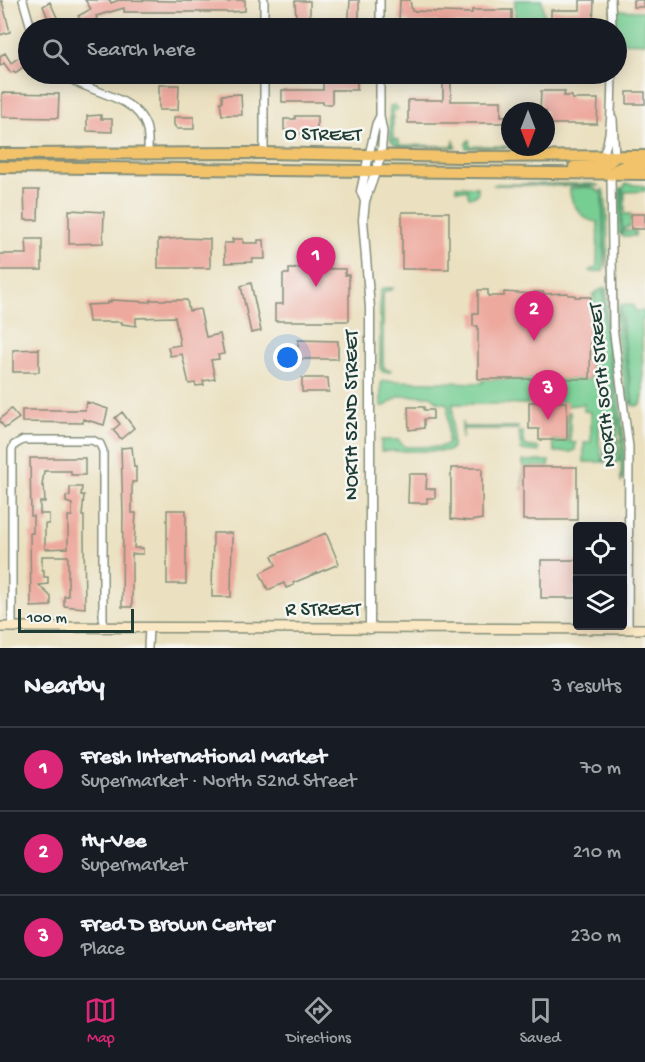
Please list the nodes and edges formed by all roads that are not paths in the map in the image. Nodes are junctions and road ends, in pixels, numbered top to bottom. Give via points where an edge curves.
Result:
1 (23, 0) edge
2 (264, 0) edge
3 (380, 0) edge
4 (612, 0) edge
5 (28, 18) edge
6 (264, 18) edge
7 (380, 18) edge
8 (612, 18) edge
9 (79, 84) edge
10 (264, 84) edge
11 (380, 84) edge
12 (612, 84) edge
13 (611, 113) junction
14 (380, 116) junction
15 (264, 153) junction
16 (0, 154) edge
17 (148, 154) junction
18 (375, 155) junction
19 (645, 156) edge
20 (602, 157) junction
21 (615, 157) junction
22 (645, 164) edge
23 (0, 167) edge
24 (370, 172) junction
25 (518, 174) junction
26 (645, 174) edge
27 (611, 175) junction
28 (0, 627) edge
29 (12, 627) junction
30 (103, 628) junction
31 (148, 628) junction
32 (370, 629) junction
33 (628, 629) junction
34 (645, 629) edge
35 (148, 648) edge

1 - 5 street
2 - 6 street
3 - 7 street
4 - 8 street
9 - 17 street via 127,103 138,112 148,132
10 - 15 street
11 - 14 street
12 - 13 street
13 - 20 street
13 - 21 street
14 - 18 street
14 - 18 street via 383,132
15 - 17 main road, O STREET
15 - 18 main road, O STREET
16 - 17 main road, O STREET
18 - 20 main road, O STREET
18 - 24 street, NORTH 52ND STREET
19 - 21 main road, O STREET
20 - 21 main road, O STREET
21 - 25 main road via 599,167 546,168
22 - 27 main road via 624,166
23 - 24 main road, O STREET
24 - 25 main road, O STREET
24 - 32 street, NORTH 52ND STREET via 361,191 365,201 363,228 370,317
25 - 27 main road, O STREET
26 - 27 main road, O STREET
27 - 33 street, NORTH 50TH STREET via 613,327 629,447
28 - 29 main road, R STREET
29 - 30 main road, R STREET
29 - 30 street via 12,450 23,440 92,440 103,450
30 - 31 main road, R STREET
31 - 32 main road, R STREET
31 - 35 street
32 - 33 main road, R STREET
33 - 34 main road, R STREET

